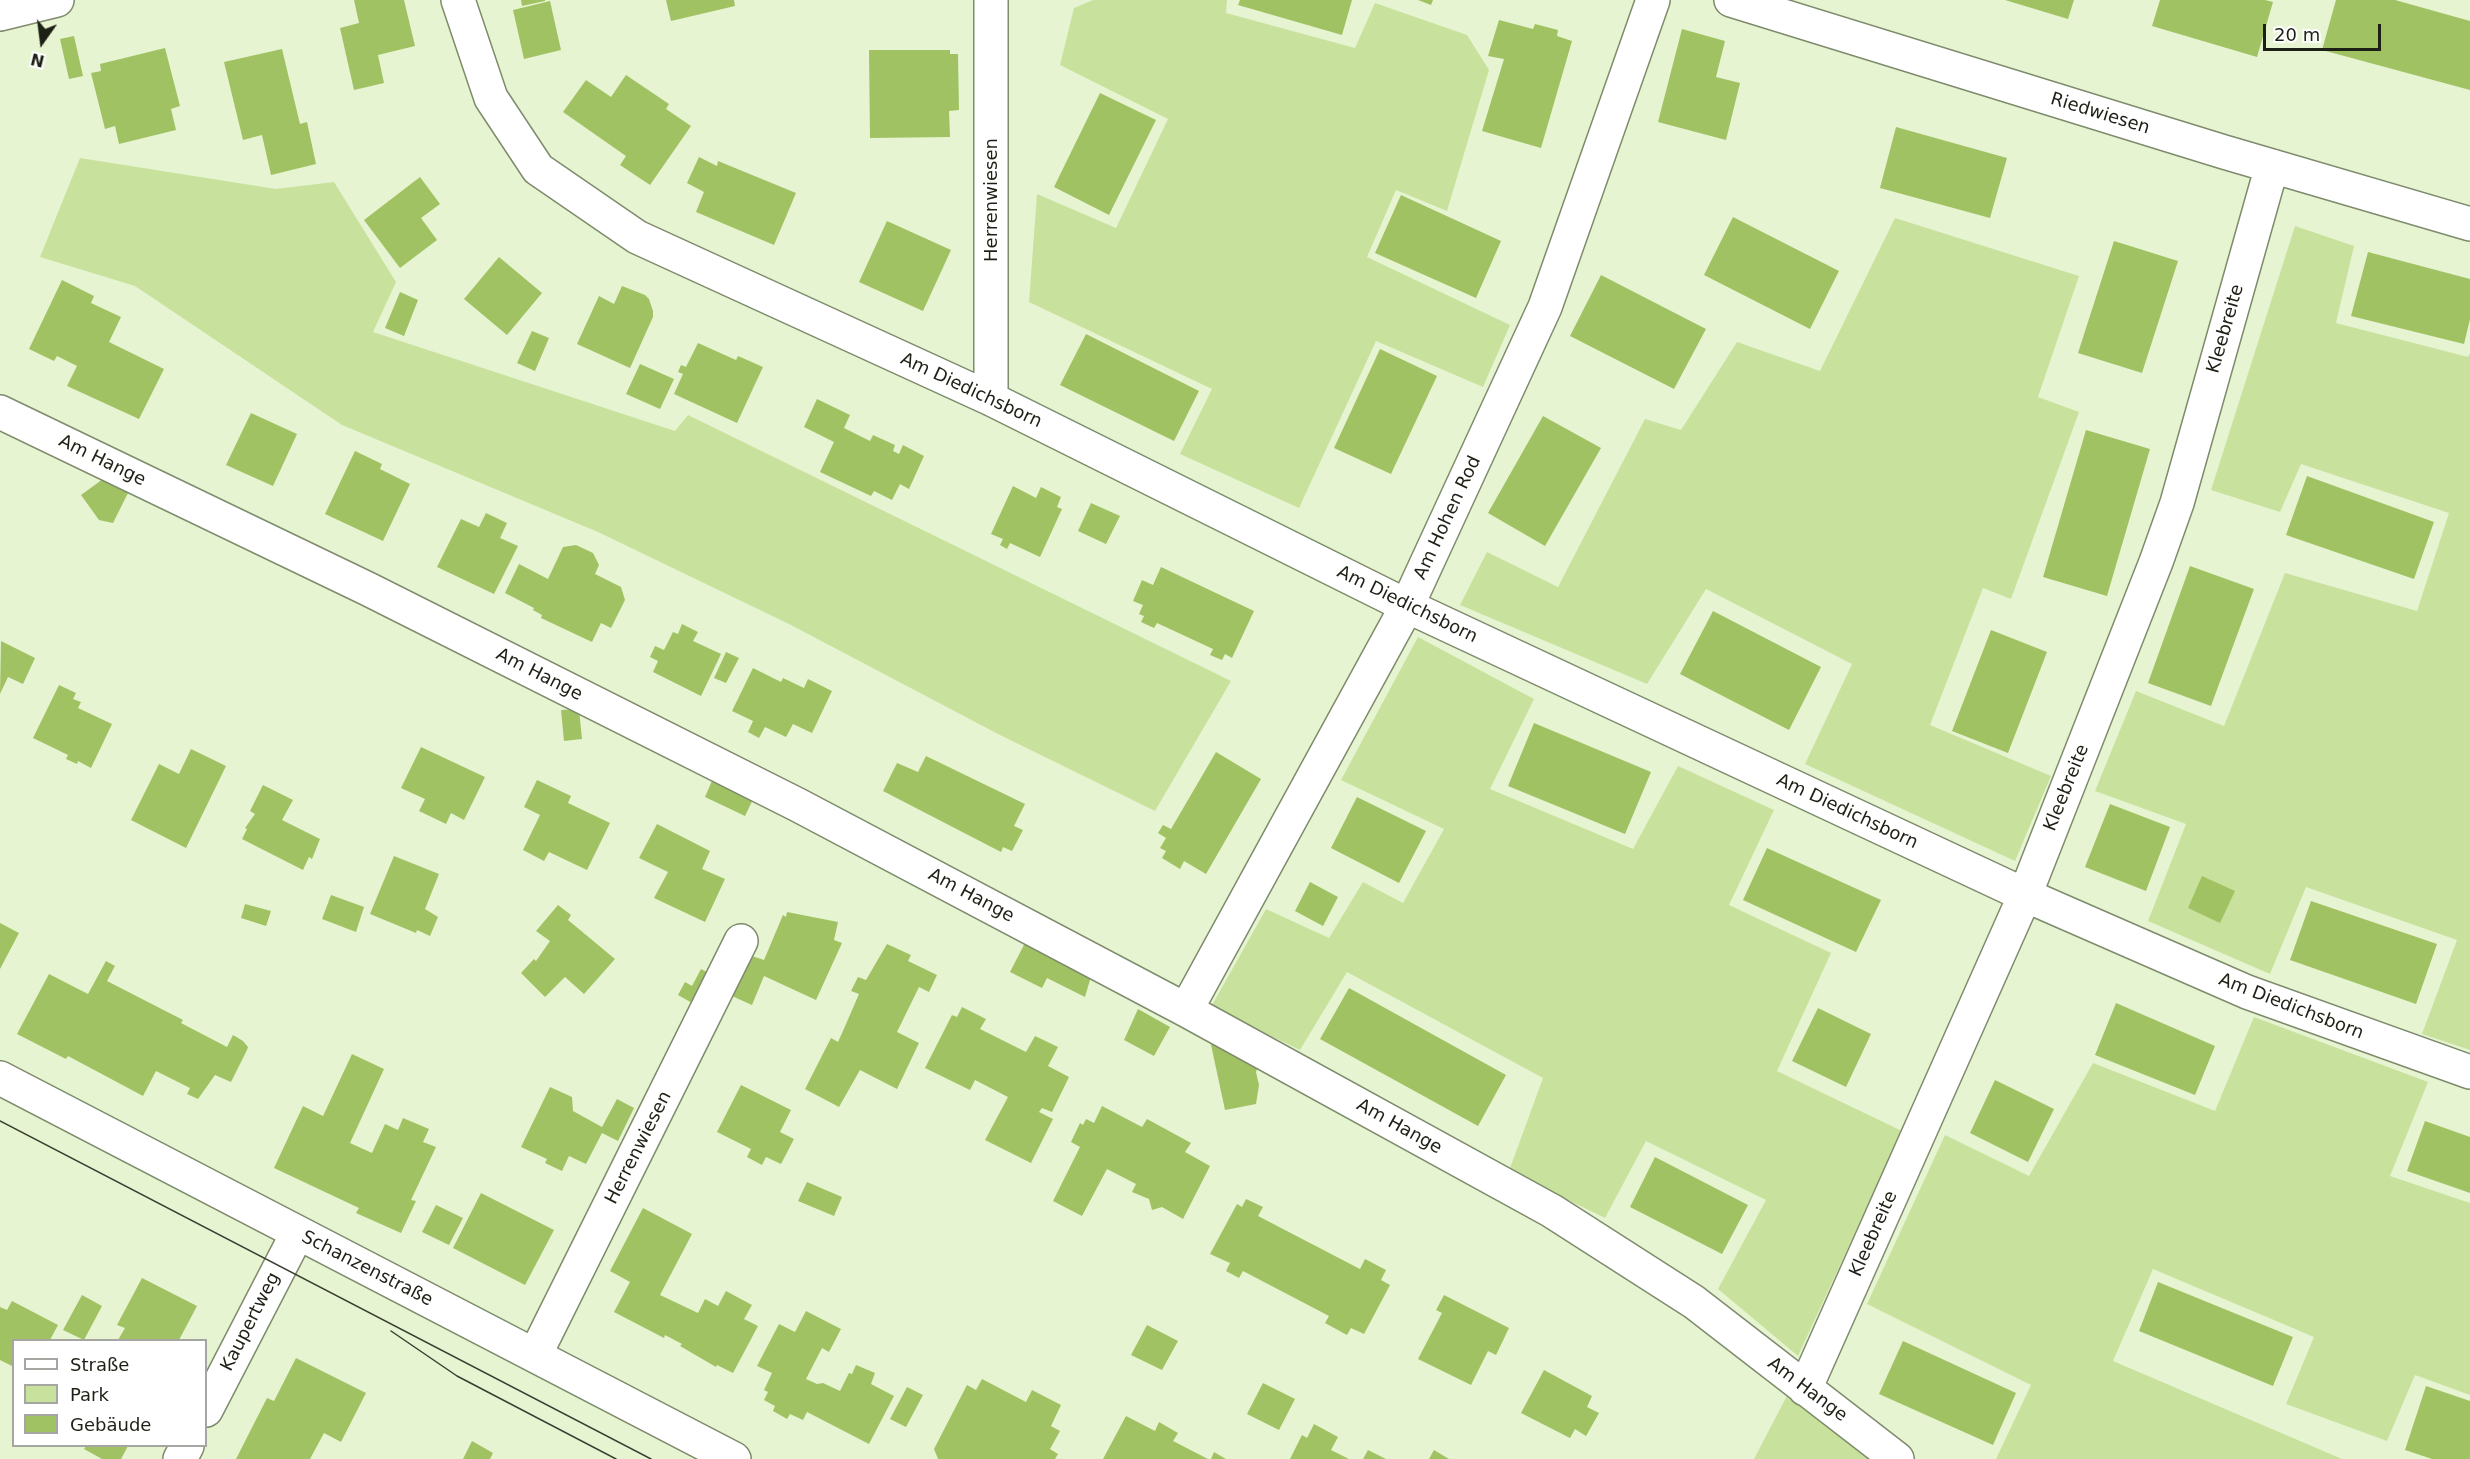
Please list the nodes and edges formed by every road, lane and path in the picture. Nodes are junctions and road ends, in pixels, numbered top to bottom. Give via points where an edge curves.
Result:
1 (57, 0) edge
2 (458, 0) edge
3 (991, 0) edge
4 (1653, 0) edge
5 (1731, 0) edge
6 (0, 14) edge
7 (2272, 166) junction
8 (2470, 224) edge
9 (991, 399) junction
10 (0, 412) edge
11 (1407, 606) junction
12 (2025, 895) junction
13 (741, 941) dead end
14 (1186, 1010) junction
15 (2470, 1072) edge
16 (0, 1078) edge
17 (297, 1234) junction
18 (535, 1355) junction
19 (1805, 1389) junction
20 (207, 1408) edge
21 (734, 1459) edge
22 (1897, 1459) edge

1 - 6 street
2 - 9 street, Am Diedichsborn via 491,98 538,169 637,237
3 - 9 street, Herrenwiesen
4 - 11 street, Am Hohen Rod via 1545,307
5 - 7 street, Riedwiesen
7 - 8 street, Riedwiesen
7 - 12 street, Kleebreite via 2175,512
9 - 11 street, Am Diedichsborn
10 - 14 street, Am Hange via 528,669
11 - 12 street, Am Diedichsborn
11 - 14 street, Am Hohen Rod
12 - 15 street, Am Diedichsborn via 2247,992
12 - 19 street, Kleebreite
13 - 18 street, Herrenwiesen
14 - 19 street, Am Hange via 1552,1210 1694,1302
16 - 17 street, Schanzenstraße
17 - 18 street, Schanzenstraße
17 - 20 street, Kaupertweg
18 - 21 street, Schanzenstraße
19 - 22 street, Am Hange

